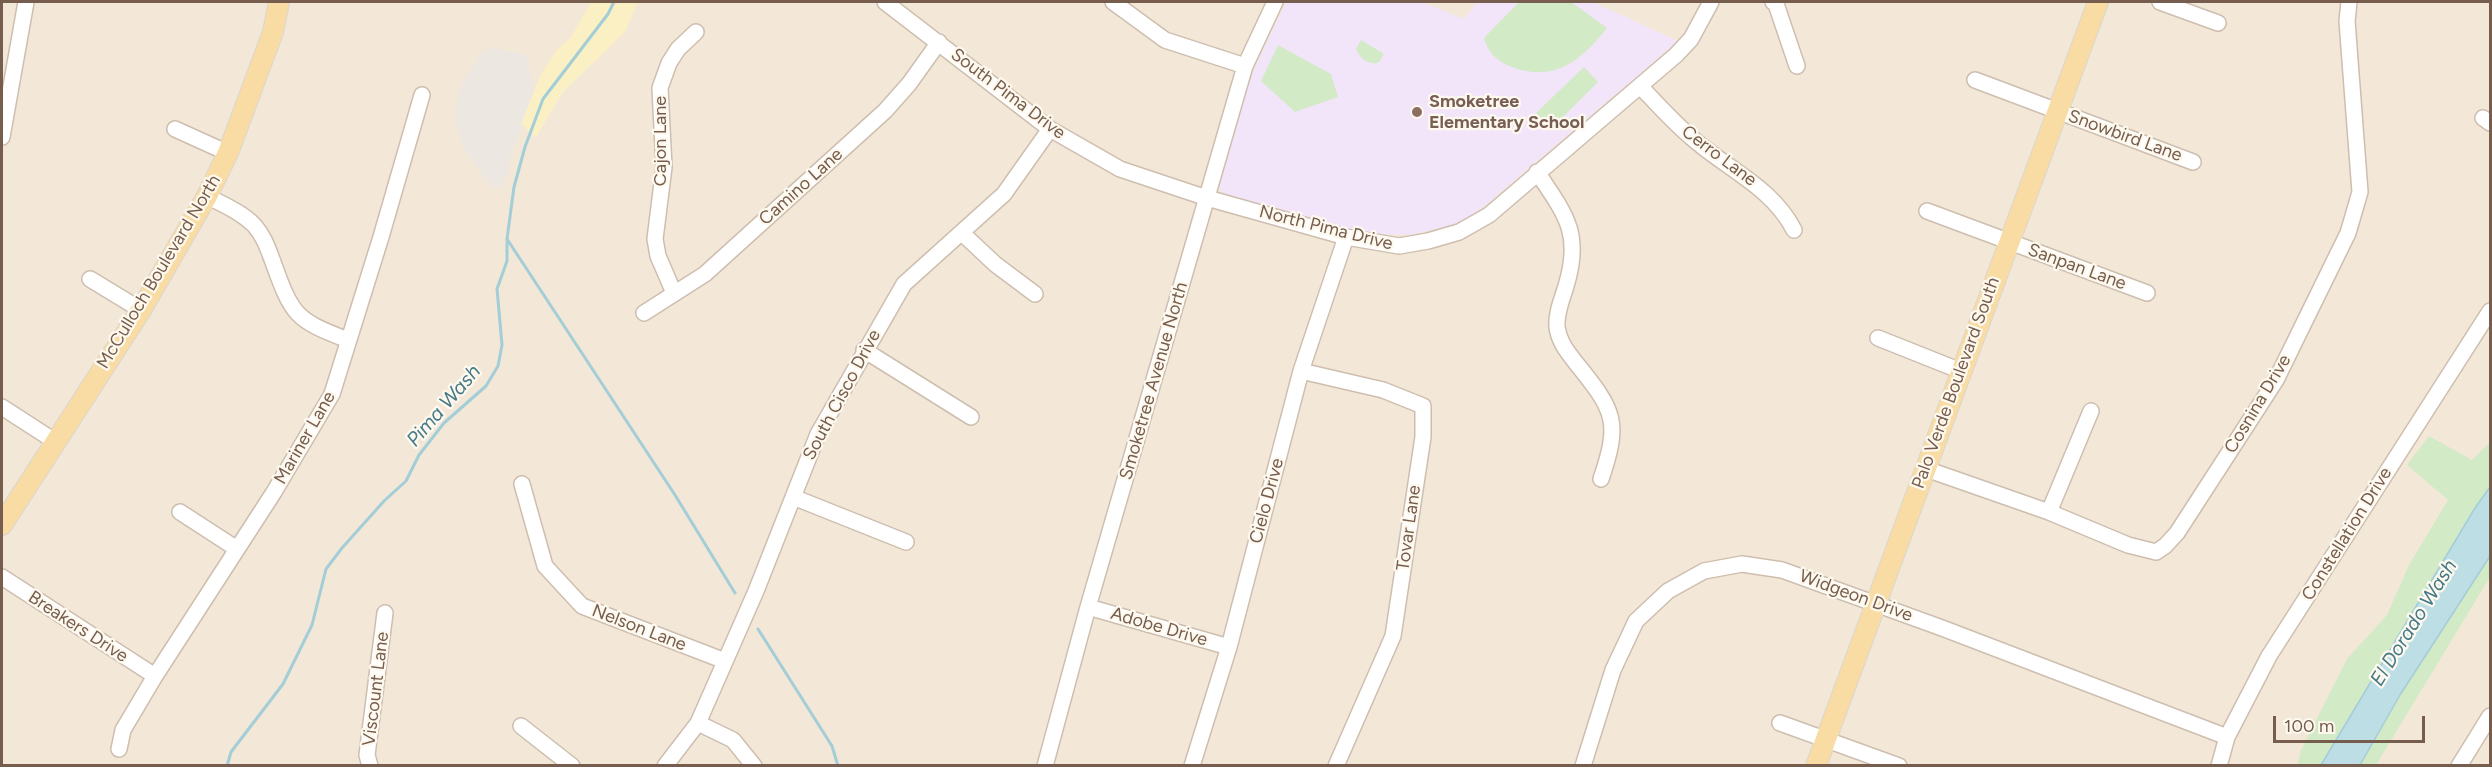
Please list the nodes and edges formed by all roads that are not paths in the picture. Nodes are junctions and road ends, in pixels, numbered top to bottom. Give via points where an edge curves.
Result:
1 (26, 2) edge
2 (279, 2) edge
3 (885, 2) edge
4 (1113, 2) edge
5 (1275, 2) edge
6 (1711, 2) edge
7 (1773, 2) edge
8 (2098, 2) edge
9 (2160, 2) edge
10 (2349, 2) edge
11 (2218, 22) dead end
12 (696, 32) dead end
13 (939, 42) junction
14 (1245, 66) junction
15 (1797, 66) dead end
16 (1975, 80) dead end
17 (1640, 86) junction
18 (422, 94) dead end
19 (2058, 111) junction
20 (175, 129) dead end
21 (1050, 129) junction
22 (2, 137) edge
23 (228, 153) junction
24 (2193, 162) dead end
25 (1537, 172) junction
26 (207, 196) junction
27 (1207, 198) junction
28 (1927, 211) dead end
29 (1794, 230) dead end
30 (962, 233) junction
31 (1346, 237) junction
32 (2008, 242) junction
33 (90, 279) dead end
34 (674, 293) junction
35 (2146, 293) dead end
36 (1035, 294) dead end
37 (141, 310) junction
38 (2490, 311) edge
39 (644, 313) dead end
40 (1878, 338) dead end
41 (348, 340) junction
42 (864, 350) junction
43 (1301, 371) junction
44 (1961, 371) junction
45 (2, 407) edge
46 (2091, 411) dead end
47 (971, 417) dead end
48 (56, 442) junction
49 (1926, 469) junction
50 (1601, 479) dead end
51 (522, 484) dead end
52 (793, 497) junction
53 (180, 512) dead end
54 (2049, 512) junction
55 (2, 525) edge
56 (906, 542) dead end
57 (237, 549) junction
58 (2, 577) edge
59 (1875, 603) junction
60 (1088, 607) junction
61 (385, 613) dead end
62 (1230, 647) junction
63 (725, 660) junction
64 (155, 676) junction
65 (2490, 716) edge
66 (698, 723) junction
67 (1780, 723) dead end
68 (521, 726) dead end
69 (2227, 737) junction
70 (1826, 739) junction
71 (119, 749) dead end
72 (370, 765) edge
73 (572, 765) edge
74 (665, 765) edge
75 (754, 765) edge
76 (1045, 765) edge
77 (1192, 765) edge
78 (1336, 765) edge
79 (1583, 765) edge
80 (1815, 765) edge
81 (1899, 765) edge
82 (2219, 765) edge
83 (2459, 765) edge

1 - 22 street
2 - 23 main road, McCulloch Boulevard North via 273,32
3 - 13 street, South Pima Drive
4 - 14 street via 1165,40
5 - 14 street, Smoketree Avenue North
6 - 17 street, North Pima Drive via 1691,39
7 - 15 street
8 - 19 main road, Palo Verde Boulevard South
9 - 11 street
10 - 54 street, Cosnina Drive via 2347,21 2360,192 2348,233 2276,380 2177,533 2156,552 2128,545
12 - 34 street, Cajon Lane via 678,49 660,88 664,167 655,239
13 - 21 street, South Pima Drive
13 - 34 street, Camino Lane via 885,111 719,262
14 - 27 street, Smoketree Avenue North
16 - 19 street, Snowbird Lane
17 - 25 street, North Pima Drive
17 - 29 street, Cerro Lane via 1692,138 1761,188
18 - 41 street, Mariner Lane
19 - 24 street, Snowbird Lane
19 - 32 main road, Palo Verde Boulevard South
20 - 23 street
21 - 27 street, South Pima Drive via 1120,169
21 - 30 street, South Cisco Drive via 1004,194
23 - 26 main road, McCulloch Boulevard North
25 - 31 street, North Pima Drive via 1489,215 1459,232 1399,246
25 - 50 street via 1564,216 1573,242 1574,258 1559,306 1557,325 1562,344 1611,415 1613,436
26 - 37 main road, McCulloch Boulevard North
26 - 41 street via 256,226 283,291 298,315 313,326
27 - 31 street, North Pima Drive
27 - 60 street, Smoketree Avenue North
28 - 32 street, Sanpan Lane
30 - 36 street
30 - 42 street, South Cisco Drive via 904,284
31 - 43 street, Cielo Drive
32 - 35 street, Sanpan Lane
32 - 44 main road, Palo Verde Boulevard South
33 - 37 street
34 - 39 street, Camino Lane
37 - 48 main road, McCulloch Boulevard North
38 - 69 street, Constellation Drive via 2269,657
40 - 44 street
41 - 57 street, Mariner Lane via 324,411
42 - 47 street
42 - 52 street, South Cisco Drive via 818,434
43 - 62 street, Cielo Drive
43 - 78 street, Tovar Lane via 1383,390 1423,406 1423,437 1393,636
44 - 49 main road, Palo Verde Boulevard South
45 - 48 street
46 - 54 street
48 - 55 main road, McCulloch Boulevard North
49 - 54 street, Cosnina Drive
49 - 59 main road, Palo Verde Boulevard South
51 - 63 street, Nelson Lane via 545,566 582,606
52 - 56 street
52 - 63 street, South Cisco Drive
53 - 57 street
57 - 64 street, Mariner Lane
58 - 64 street, Breakers Drive
59 - 69 street, Widgeon Drive
59 - 70 main road, Palo Verde Boulevard South
59 - 79 street, Widgeon Drive via 1782,570 1742,564 1704,571 1668,591 1636,621 1613,670
60 - 62 street, Adobe Drive
60 - 76 street, Smoketree Avenue North
61 - 72 street, Viscount Lane via 367,755
62 - 77 street, Cielo Drive
63 - 66 street, South Cisco Drive
64 - 71 street, Mariner Lane via 123,730
65 - 83 street
66 - 74 street, South Cisco Drive
66 - 75 street via 733,740
67 - 70 street
68 - 73 street
69 - 82 street, Constellation Drive
70 - 80 main road, Palo Verde Boulevard South
70 - 81 street

